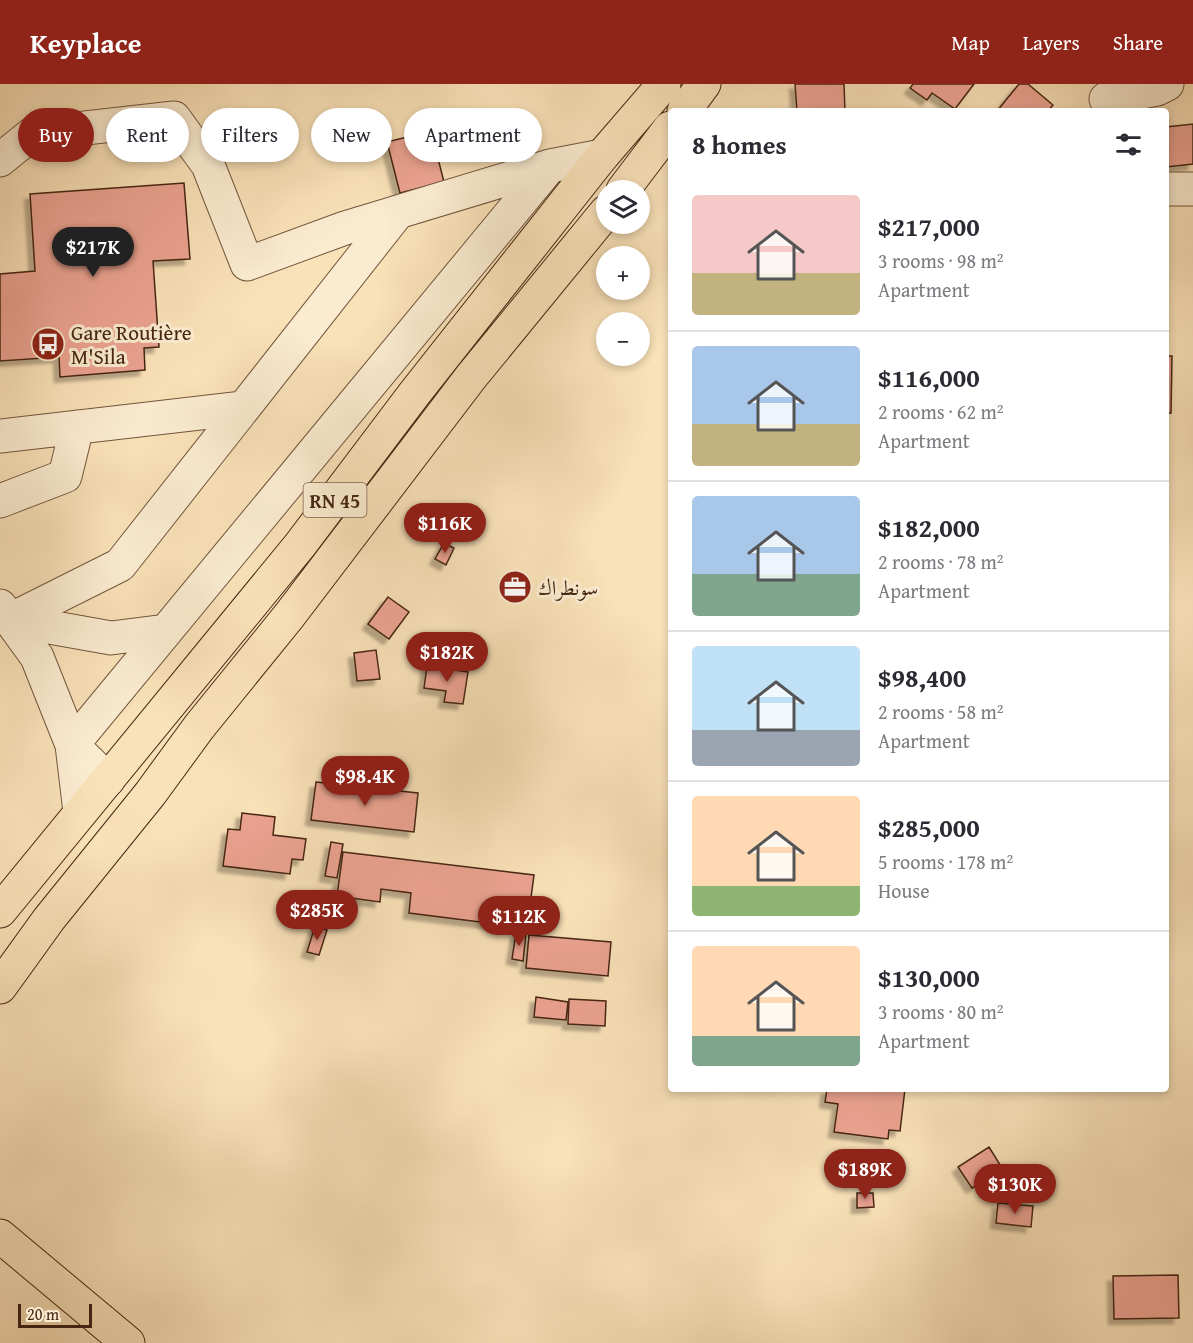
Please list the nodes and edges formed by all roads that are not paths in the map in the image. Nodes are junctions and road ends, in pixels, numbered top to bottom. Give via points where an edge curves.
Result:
1 (664, 84) edge
2 (704, 84) edge
3 (1167, 84) edge
4 (1105, 98) edge
5 (686, 108) edge
6 (668, 131) edge
7 (602, 156) junction
8 (0, 160) edge
9 (550, 166) junction
10 (631, 180) edge
11 (1169, 189) edge
12 (1193, 189) edge
13 (466, 192) junction
14 (399, 212) junction
15 (596, 224) edge
16 (499, 229) junction
17 (243, 408) junction
18 (77, 427) junction
19 (0, 436) edge
20 (0, 501) edge
21 (5, 613) edge
22 (166, 631) junction
23 (72, 745) junction
24 (108, 780) junction
25 (80, 812) junction
26 (0, 911) edge
27 (0, 987) edge
28 (0, 1236) edge
29 (128, 1343) edge

1 - 7 main road, RN 45
2 - 5 main road
3 - 4 street
6 - 10 main road
7 - 9 street
7 - 24 main road, RN 45 via 300,545
8 - 14 street via 32,134 174,118 208,165 247,264
9 - 13 street
9 - 16 street
11 - 12 street
13 - 14 street
13 - 16 street
14 - 17 street
15 - 27 main road, RN 45 via 471,376
16 - 22 street
17 - 18 street
17 - 21 street via 120,565
18 - 19 street
18 - 20 street via 65,476
21 - 22 street via 111,638
21 - 23 street via 38,657
22 - 23 street
23 - 24 street
23 - 25 street
24 - 25 main road, RN 45
25 - 26 main road, RN 45
28 - 29 main road

